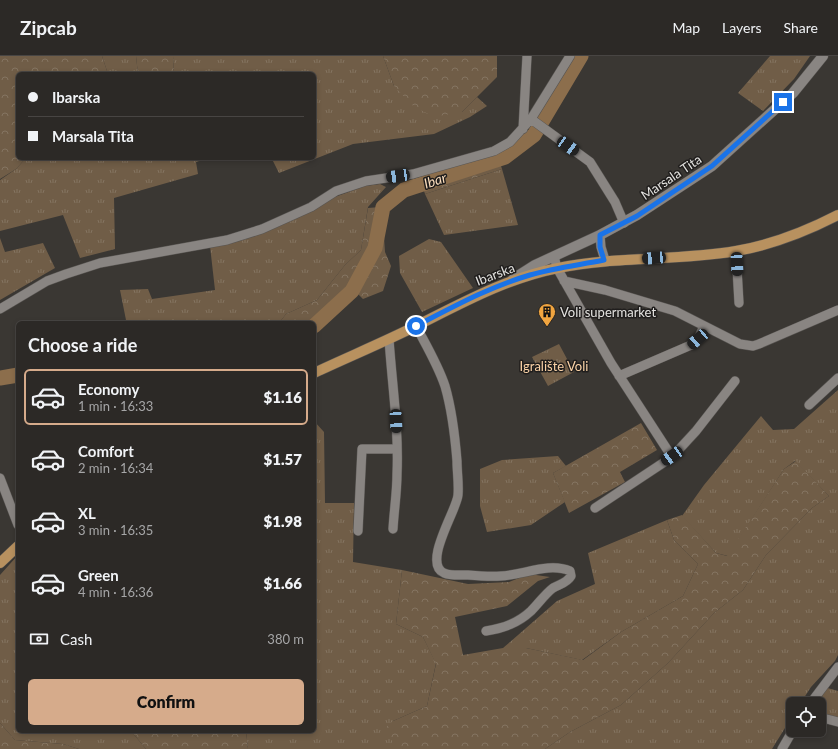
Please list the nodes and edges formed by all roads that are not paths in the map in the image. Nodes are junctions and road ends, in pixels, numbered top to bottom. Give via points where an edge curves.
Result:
1 (527, 56) edge
2 (570, 56) edge
3 (823, 56) edge
4 (534, 122) junction
5 (523, 128) junction
6 (838, 215) edge
7 (624, 223) junction
8 (600, 235) junction
9 (736, 251) junction
10 (554, 256) junction
11 (604, 260) junction
12 (557, 268) junction
13 (564, 281) junction
14 (507, 283) junction
15 (739, 303) dead end
16 (0, 309) edge
17 (838, 310) edge
18 (416, 326) junction
19 (704, 326) junction
20 (389, 339) junction
21 (316, 372) edge
22 (619, 376) junction
23 (838, 378) edge
24 (735, 381) dead end
25 (809, 405) dead end
26 (397, 449) junction
27 (672, 456) junction
28 (0, 478) edge
29 (595, 508) dead end
30 (16, 520) edge
31 (393, 529) dead end
32 (358, 531) dead end
33 (16, 548) edge
34 (0, 563) edge
35 (486, 630) dead end
36 (838, 667) edge
37 (815, 697) edge
38 (826, 719) edge
39 (838, 722) edge
40 (789, 737) edge
41 (782, 749) edge

1 - 5 street
2 - 4 street
3 - 7 street, Marsala Tita via 794,92 724,156
4 - 5 street
4 - 7 street via 590,162 615,202
5 - 16 street via 510,142 494,151 413,174 360,183 336,191 311,207 262,229 227,240 100,263 47,281
6 - 9 main road, Ibarska via 788,237
7 - 8 street, Marsala Tita
8 - 10 street, Marsala Tita
8 - 11 street
9 - 11 main road, Ibarska
9 - 15 street
10 - 12 street
10 - 14 street, Marsala Tita
11 - 12 main road, Ibarska
12 - 13 street
12 - 14 main road, Ibarska
13 - 19 street via 669,309
13 - 22 street
14 - 18 main road, Ibarska via 472,297
17 - 19 street via 752,346 740,344
18 - 20 main road, Ibarska
18 - 35 street via 445,386 455,439 458,495 456,508 441,537 437,564 439,570 445,574 502,576 531,570 570,571 568,581 554,588 517,622
19 - 22 street via 698,339 691,345
20 - 21 main road, Ibarska
20 - 26 street via 395,393
22 - 27 street
23 - 25 street
24 - 27 street via 696,431
26 - 31 street
26 - 32 street via 362,449
27 - 29 street
28 - 30 street
33 - 34 main road
36 - 37 street
38 - 39 street
40 - 41 street

